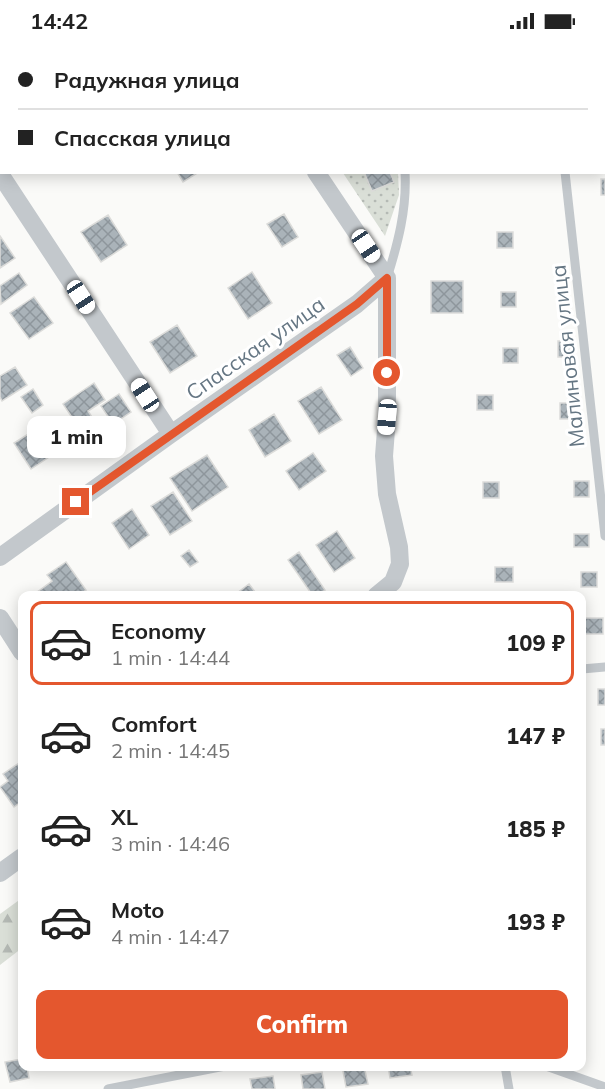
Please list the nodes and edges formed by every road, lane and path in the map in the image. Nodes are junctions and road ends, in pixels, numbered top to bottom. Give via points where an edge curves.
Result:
1 (0, 174) edge
2 (317, 174) edge
3 (405, 174) edge
4 (564, 174) edge
5 (387, 278) junction
6 (171, 434) junction
7 (605, 536) edge
8 (0, 557) edge
9 (382, 591) edge
10 (0, 618) edge
11 (18, 646) edge
12 (605, 667) edge
13 (586, 669) edge
14 (18, 860) edge
15 (0, 873) edge
16 (200, 1071) edge
17 (506, 1071) edge
18 (560, 1071) edge
19 (605, 1087) edge
20 (108, 1089) edge
21 (509, 1089) edge

1 - 6 street
2 - 5 street
3 - 5 lane via 399,239
4 - 7 lane, Малиновая улица
5 - 6 street, Спасская улица via 357,304
5 - 9 street via 384,456 400,564 393,582
6 - 8 street, Спасская улица
10 - 11 street
12 - 13 lane
14 - 15 street
16 - 20 lane
17 - 21 lane
18 - 19 lane

